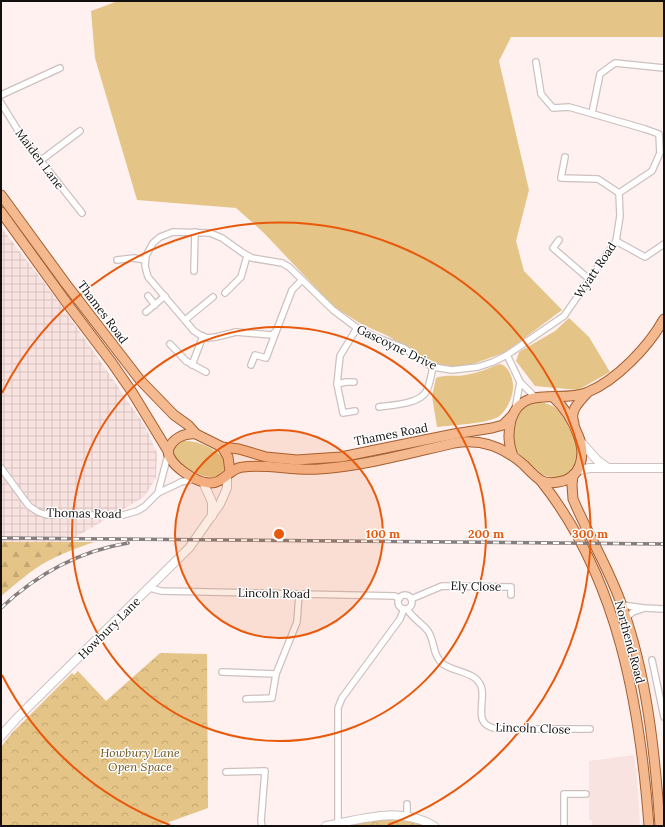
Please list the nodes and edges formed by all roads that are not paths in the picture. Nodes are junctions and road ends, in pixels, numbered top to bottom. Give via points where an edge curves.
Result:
1 (536, 62) dead end
2 (60, 68) dead end
3 (664, 68) edge
4 (1, 95) edge
5 (1, 103) edge
6 (592, 113) junction
7 (80, 132) dead end
8 (565, 157) dead end
9 (40, 161) junction
10 (619, 194) junction
11 (1, 195) edge
12 (1, 212) edge
13 (82, 213) dead end
14 (195, 232) junction
15 (559, 240) dead end
16 (616, 240) junction
17 (664, 244) edge
18 (247, 256) junction
19 (117, 260) dead end
20 (146, 260) junction
21 (194, 271) dead end
22 (589, 279) junction
23 (302, 280) junction
24 (225, 293) dead end
25 (148, 296) dead end
26 (165, 296) junction
27 (213, 297) dead end
28 (155, 304) junction
29 (146, 312) dead end
30 (664, 318) edge
31 (186, 320) junction
32 (357, 328) junction
33 (275, 332) junction
34 (202, 336) junction
35 (170, 344) dead end
36 (506, 355) junction
37 (192, 365) junction
38 (251, 365) dead end
39 (433, 367) junction
40 (206, 372) dead end
41 (354, 382) dead end
42 (520, 382) junction
43 (337, 384) junction
44 (588, 392) junction
45 (535, 397) junction
46 (553, 397) junction
47 (379, 407) dead end
48 (355, 411) dead end
49 (514, 412) junction
50 (576, 429) junction
51 (196, 434) junction
52 (582, 442) junction
53 (222, 447) junction
54 (168, 453) junction
55 (513, 456) junction
56 (1, 468) edge
57 (608, 468) junction
58 (664, 468) edge
59 (229, 473) junction
60 (576, 473) junction
61 (200, 480) junction
62 (541, 481) junction
63 (158, 493) junction
64 (212, 516) junction
65 (150, 588) junction
66 (299, 594) junction
67 (511, 595) dead end
68 (399, 599) junction
69 (412, 599) junction
70 (622, 606) junction
71 (644, 608) junction
72 (406, 609) junction
73 (664, 609) edge
74 (626, 618) junction
75 (652, 660) dead end
76 (222, 672) dead end
77 (276, 674) junction
78 (246, 699) dead end
79 (664, 717) edge
80 (590, 729) dead end
81 (1, 736) edge
82 (226, 772) dead end
83 (660, 772) edge
84 (586, 794) dead end
85 (407, 804) dead end
86 (407, 816) junction
87 (338, 824) junction
88 (262, 826) edge
89 (326, 826) edge
90 (434, 826) edge
91 (564, 826) edge
92 (648, 826) edge
93 (660, 826) edge

1 - 6 street via 541,94 553,108 569,107
2 - 4 street
3 - 6 street via 615,63 600,74
5 - 9 street, Maiden Lane
6 - 10 street via 659,134 660,153 652,171
7 - 9 street
8 - 10 street via 561,178 598,178
9 - 13 street, Maiden Lane
10 - 16 street, Wyatt Road via 620,216
11 - 51 main road, Thames Road via 140,380
12 - 54 main road, Thames Road via 132,392
14 - 18 street via 216,235
14 - 20 street via 173,232 160,237 150,247
14 - 21 street
15 - 22 street via 553,248
16 - 17 street via 645,257
16 - 22 street, Wyatt Road
18 - 23 street, Gascoyne Drive via 282,263
18 - 24 street via 241,277
19 - 20 street
20 - 26 street via 148,277
22 - 36 street, Wyatt Road via 564,316
23 - 32 street, Gascoyne Drive via 333,310
23 - 33 street via 292,290
25 - 28 street
26 - 28 street
26 - 31 street
27 - 31 street
28 - 29 street
30 - 44 main road via 654,335 632,361
31 - 34 street via 194,331
32 - 39 street, Gascoyne Drive via 404,348
32 - 43 street via 340,356
33 - 34 street via 272,335 236,332 212,338
33 - 38 street via 266,358 255,354
34 - 37 street
35 - 37 street
36 - 39 street, Gascoyne Drive via 470,369
36 - 42 street
37 - 40 street
39 - 47 street via 428,388 421,398
41 - 43 street
42 - 45 street
42 - 49 street
43 - 48 street via 343,413
44 - 46 main road
44 - 50 main road via 573,411
45 - 46 main road
45 - 49 main road, Thames Road via 525,401
46 - 50 main road
49 - 53 main road, Thames Road via 497,427 341,456 282,459
49 - 55 main road via 508,433
50 - 52 main road
51 - 53 main road, Thames Road
51 - 54 main road via 180,436 172,442
52 - 57 street via 597,460
52 - 60 main road via 583,453
53 - 59 main road via 228,457
54 - 61 main road, Thames Road via 174,464
54 - 63 street, Thomas Road
55 - 59 main road, Thames Road via 494,445 470,441 338,467 303,470 250,466 237,468
55 - 62 main road, Thames Road
56 - 63 street, Thomas Road via 29,506 47,515 123,515 144,507
57 - 58 street
57 - 60 street via 590,468
59 - 61 main road, Thames Road via 217,482
59 - 64 street, Howbury Lane via 227,488
60 - 62 main road via 564,481
60 - 70 main road, Northend Road via 572,485 573,499
61 - 63 street, Thomas Road via 181,482
61 - 64 street via 212,502
62 - 92 main road, Northend Road via 565,513 596,572 617,631 639,734
64 - 65 street, Howbury Lane via 189,548
65 - 66 street, Lincoln Road via 161,591
65 - 81 street, Howbury Lane
66 - 68 street, Lincoln Road via 395,596
66 - 77 street via 297,622
67 - 69 street, Ely Close via 511,587 442,586
68 - 69 street, Lincoln Road via 406,595
68 - 72 street via 399,605
69 - 72 street via 411,606
70 - 71 street
70 - 74 main road, Northend Road
71 - 73 street
71 - 74 street
72 - 80 street, Lincoln Close via 428,631 438,659 444,665 469,675 479,684 482,690 481,719 486,726 498,729
72 - 87 street via 342,698 338,708
74 - 83 main road, Northend Road
75 - 79 street
76 - 77 street
77 - 78 street via 272,698
82 - 88 street via 265,771
83 - 93 main road, Northend Road
84 - 91 street via 564,794
85 - 86 street
86 - 87 street via 370,817
86 - 90 street
87 - 89 street

